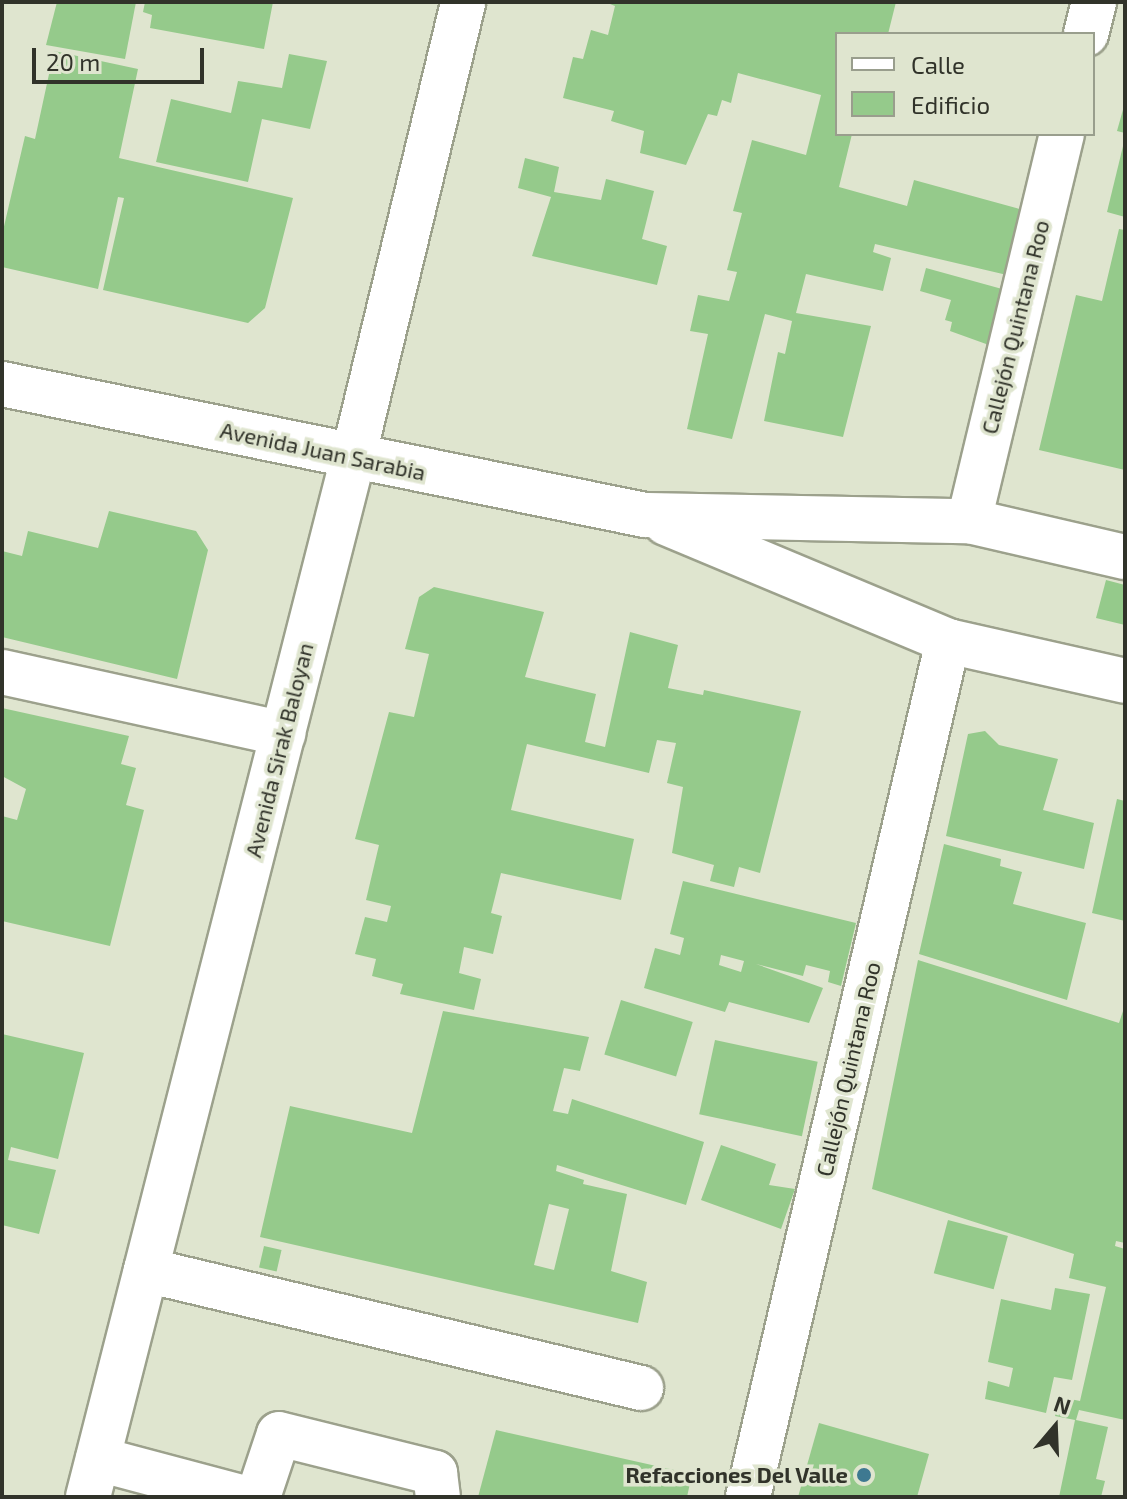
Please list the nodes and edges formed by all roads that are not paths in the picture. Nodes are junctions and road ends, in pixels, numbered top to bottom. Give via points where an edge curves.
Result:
1 (463, 2) edge
2 (1094, 2) edge
3 (1086, 32) edge
4 (1062, 136) edge
5 (2, 384) edge
6 (353, 458) junction
7 (645, 515) junction
8 (969, 521) junction
9 (1125, 557) edge
10 (948, 641) junction
11 (2, 672) edge
12 (1125, 681) edge
13 (283, 734) junction
14 (146, 1270) junction
15 (641, 1388) dead end
16 (93, 1478) edge
17 (241, 1497) edge
18 (258, 1497) edge
19 (438, 1497) edge
20 (748, 1497) edge

1 - 6 street, Avenida Sirak Baloyan
2 - 3 street
4 - 8 street, Callejón Quintana Roo
5 - 6 street, Avenida Juan Sarabia
6 - 7 street, Avenida Juan Sarabia
6 - 13 street, Avenida Sirak Baloyan
7 - 8 street, Avenida Juan Sarabia
7 - 10 street, Avenida Juan Sarabia
8 - 9 street, Avenida Juan Sarabia
10 - 12 street, Avenida Juan Sarabia
10 - 20 street, Callejón Quintana Roo
11 - 13 street
13 - 14 street, Avenida Sirak Baloyan
14 - 15 street
14 - 16 street, Avenida Sirak Baloyan
16 - 17 street
18 - 19 street via 279,1434 435,1473

